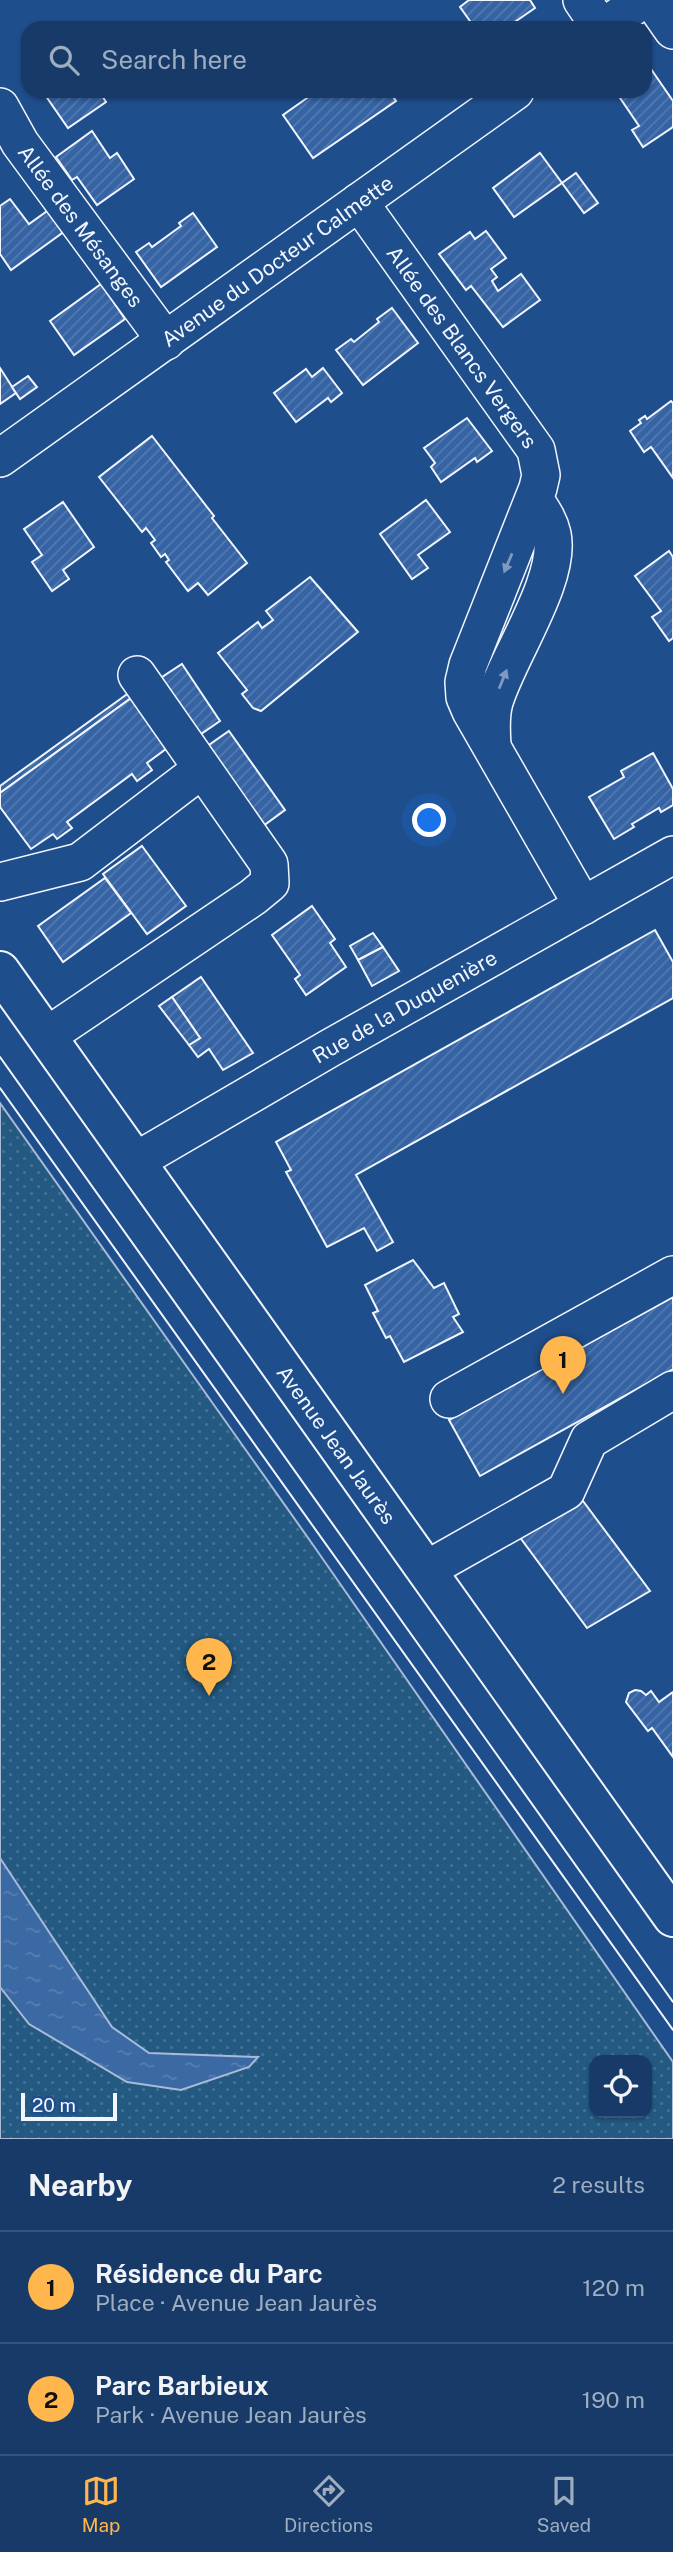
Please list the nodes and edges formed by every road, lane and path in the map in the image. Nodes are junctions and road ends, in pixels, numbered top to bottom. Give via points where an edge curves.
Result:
1 (582, 0) edge
2 (642, 0) edge
3 (652, 0) edge
4 (597, 21) edge
5 (612, 21) edge
6 (673, 30) edge
7 (505, 98) edge
8 (0, 107) edge
9 (359, 202) junction
10 (166, 341) junction
11 (0, 458) edge
12 (137, 675) dead end
13 (202, 769) junction
14 (673, 855) edge
15 (0, 882) edge
16 (583, 906) junction
17 (0, 971) edge
18 (47, 1036) junction
19 (136, 1161) junction
20 (673, 1275) edge
21 (673, 1390) edge
22 (449, 1399) dead end
23 (426, 1570) junction
24 (673, 1917) edge

1 - 4 street
2 - 5 street
3 - 6 street
7 - 9 street, Avenue du Docteur Calmette
8 - 10 street, Allée des Mésanges via 20,143
9 - 10 street, Avenue du Docteur Calmette
9 - 16 street, Allée des Blancs Vergers via 536,450 541,475 535,500 477,639 464,682 465,697
10 - 11 street, Avenue du Docteur Calmette
12 - 13 street
13 - 15 street via 80,862
13 - 18 street via 269,864 270,883
14 - 16 street, Rue de la Duquenière
16 - 19 street, Rue de la Duquenière
17 - 18 main road, Avenue Jean Jaurès
18 - 19 main road, Avenue Jean Jaurès
19 - 23 main road, Avenue Jean Jaurès
20 - 22 street
21 - 23 street via 590,1440 566,1491
23 - 24 main road, Avenue Jean Jaurès

